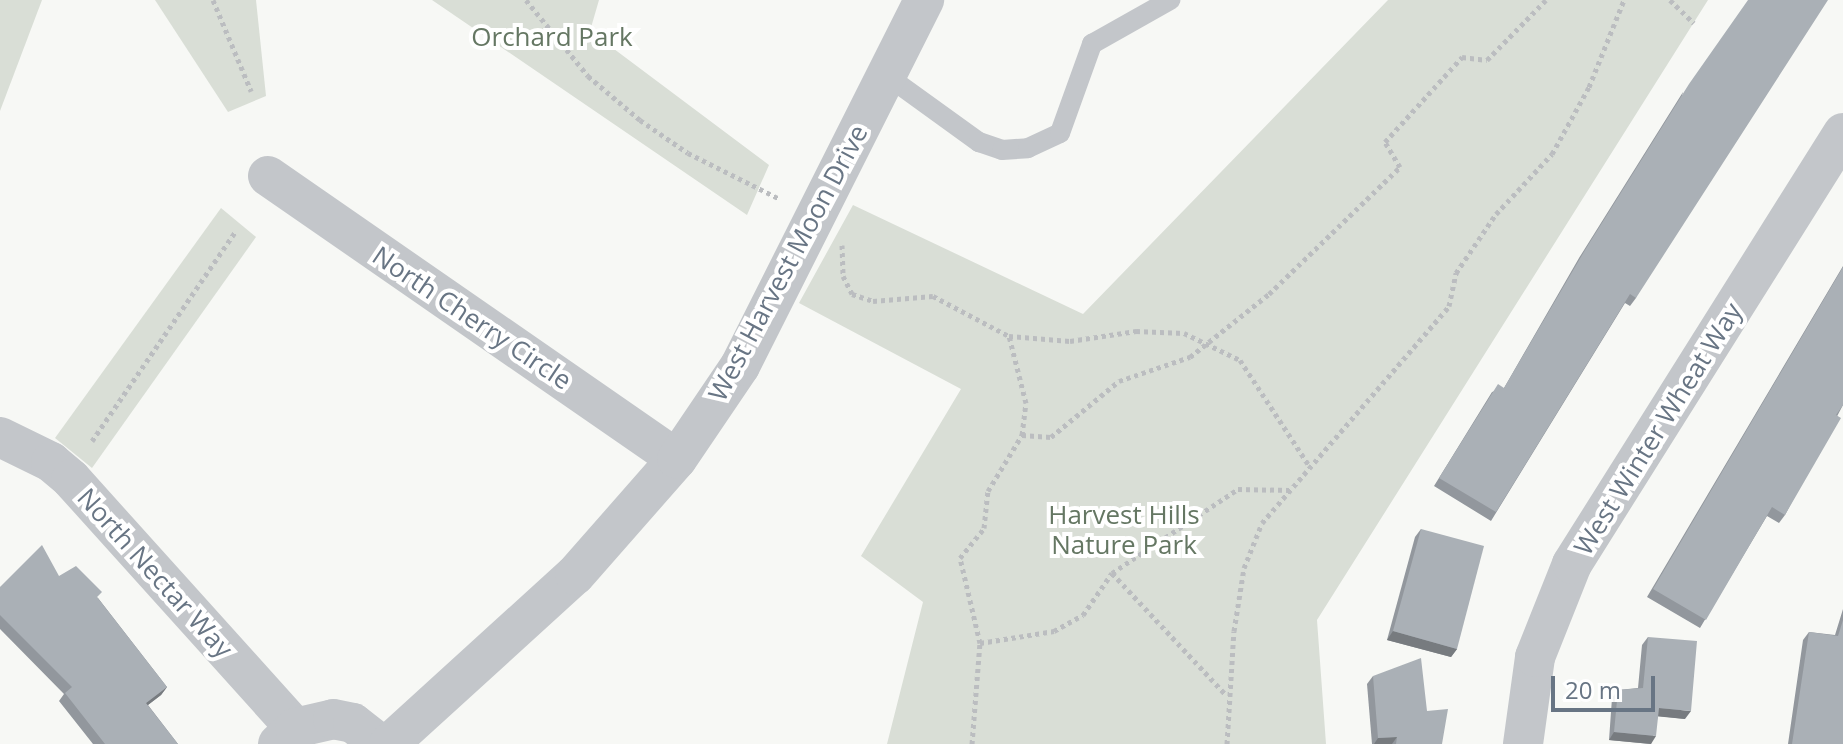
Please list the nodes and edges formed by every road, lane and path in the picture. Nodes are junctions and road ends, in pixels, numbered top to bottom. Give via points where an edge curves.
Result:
1 (213, 0) edge
2 (526, 0) edge
3 (924, 0) edge
4 (1170, 0) edge
5 (1546, 0) edge
6 (1624, 0) edge
7 (1670, 0) edge
8 (1694, 23) dead end
9 (886, 75) junction
10 (251, 91) dead end
11 (1843, 133) edge
12 (268, 176) dead end
13 (780, 199) dead end
14 (236, 231) dead end
15 (836, 236) dead end
16 (1009, 336) junction
17 (1207, 344) junction
18 (1022, 435) junction
19 (0, 437) edge
20 (92, 441) dead end
21 (677, 459) junction
22 (1310, 467) junction
23 (1290, 490) junction
24 (1112, 573) junction
25 (980, 643) junction
26 (1227, 695) junction
27 (286, 736) edge
28 (380, 744) edge
29 (389, 744) edge
30 (972, 744) edge
31 (1227, 744) edge
32 (1523, 744) edge

1 - 10 path
2 - 13 path via 588,76 640,120 688,153
3 - 9 street, West Harvest Moon Drive
4 - 9 lane via 1092,44 1060,133 1028,148 1002,150 979,142
5 - 17 path via 1487,60 1462,57 1385,142 1400,167 1269,294
6 - 22 path via 1589,87 1552,154 1496,214 1456,273 1449,306
7 - 8 path
9 - 21 street, West Harvest Moon Drive via 740,366
11 - 32 street, West Winter Wheat Way via 1572,564 1535,657
12 - 21 street, North Cherry Circle
14 - 20 path
15 - 16 path via 845,247 843,276 852,294 873,301 933,296
16 - 17 path via 1070,341 1136,331 1184,333
16 - 18 path via 1026,403
17 - 18 path via 1190,357 1119,381 1051,437
17 - 22 path via 1240,360
18 - 25 path via 988,491 984,528 960,558
19 - 27 street, North Nectar Way via 51,462 71,479
21 - 29 street, West Harvest Moon Drive via 575,575
22 - 23 path
23 - 24 path via 1238,489
23 - 26 path via 1262,523 1244,568
24 - 25 path via 1083,615 1054,631
24 - 26 path
25 - 30 path
26 - 31 path
27 - 28 street via 333,719 353,723

